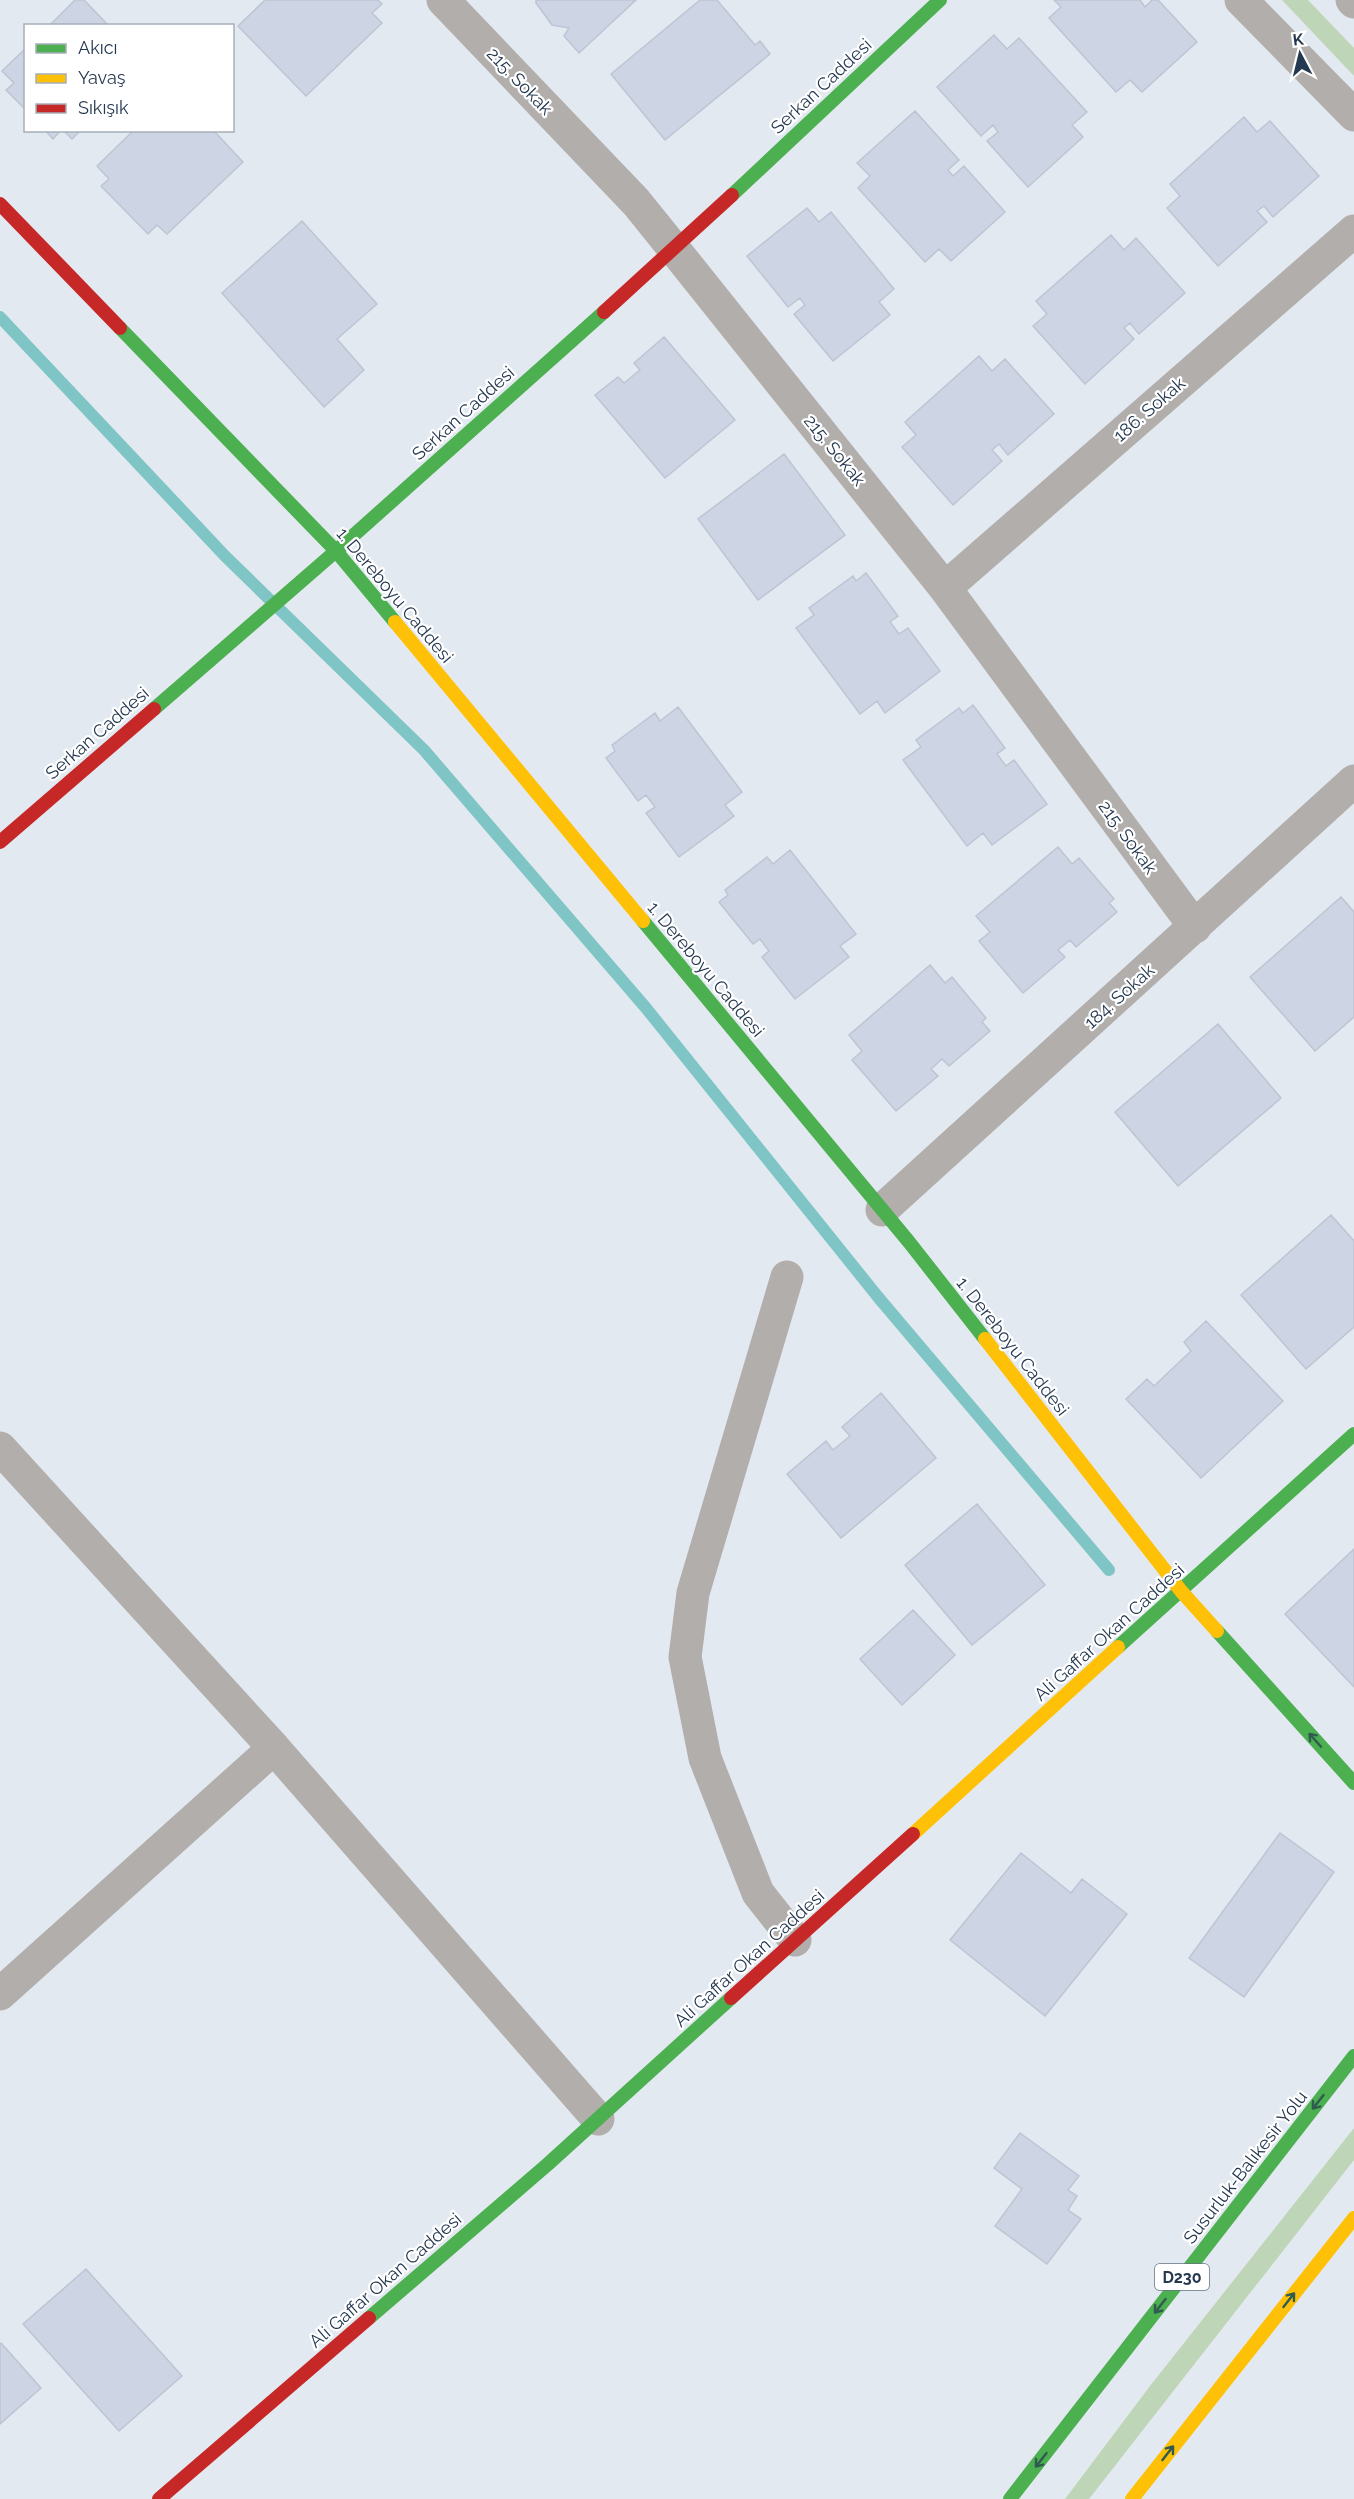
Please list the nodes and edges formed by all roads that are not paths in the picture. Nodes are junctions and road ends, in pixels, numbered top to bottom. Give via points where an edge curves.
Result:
1 (442, 0) edge
2 (940, 0) edge
3 (1241, 0) edge
4 (1354, 115) edge
5 (0, 204) edge
6 (1354, 231) edge
7 (674, 249) junction
8 (336, 551) junction
9 (945, 588) junction
10 (1354, 781) edge
11 (3, 835) edge
12 (1195, 927) junction
13 (882, 1210) junction
14 (787, 1277) dead end
15 (1354, 1434) edge
16 (0, 1448) edge
17 (1181, 1591) junction
18 (274, 1748) junction
19 (1354, 1783) edge
20 (795, 1940) junction
21 (0, 1994) edge
22 (1354, 2056) edge
23 (598, 2119) junction
24 (1354, 2218) edge
25 (159, 2499) edge
26 (1010, 2499) edge
27 (1132, 2499) edge

1 - 7 street, 215. Sokak via 636,202
2 - 7 main road, Serkan Caddesi
3 - 4 street
5 - 8 main road, 1. Dereboyu Caddesi
6 - 9 street, 186. Sokak
7 - 8 main road, Serkan Caddesi
7 - 9 street, 215. Sokak
8 - 11 main road, Serkan Caddesi
8 - 13 main road, 1. Dereboyu Caddesi
9 - 12 street, 215. Sokak
10 - 12 street, 184. Sokak
12 - 13 street, 184. Sokak
13 - 17 main road, 1. Dereboyu Caddesi
14 - 20 street via 693,1593 685,1657 705,1758 758,1893
15 - 17 main road, Ali Gaffar Okan Caddesi
16 - 18 street
19 -> 17 main road, 1. Dereboyu Caddesi
17 - 20 main road, Ali Gaffar Okan Caddesi
18 - 21 street
18 - 23 street
20 - 23 main road, Ali Gaffar Okan Caddesi
22 -> 26 main road, Susurluk-Balıkesir Yolu / D230
23 - 25 main road, Ali Gaffar Okan Caddesi
27 -> 24 main road

